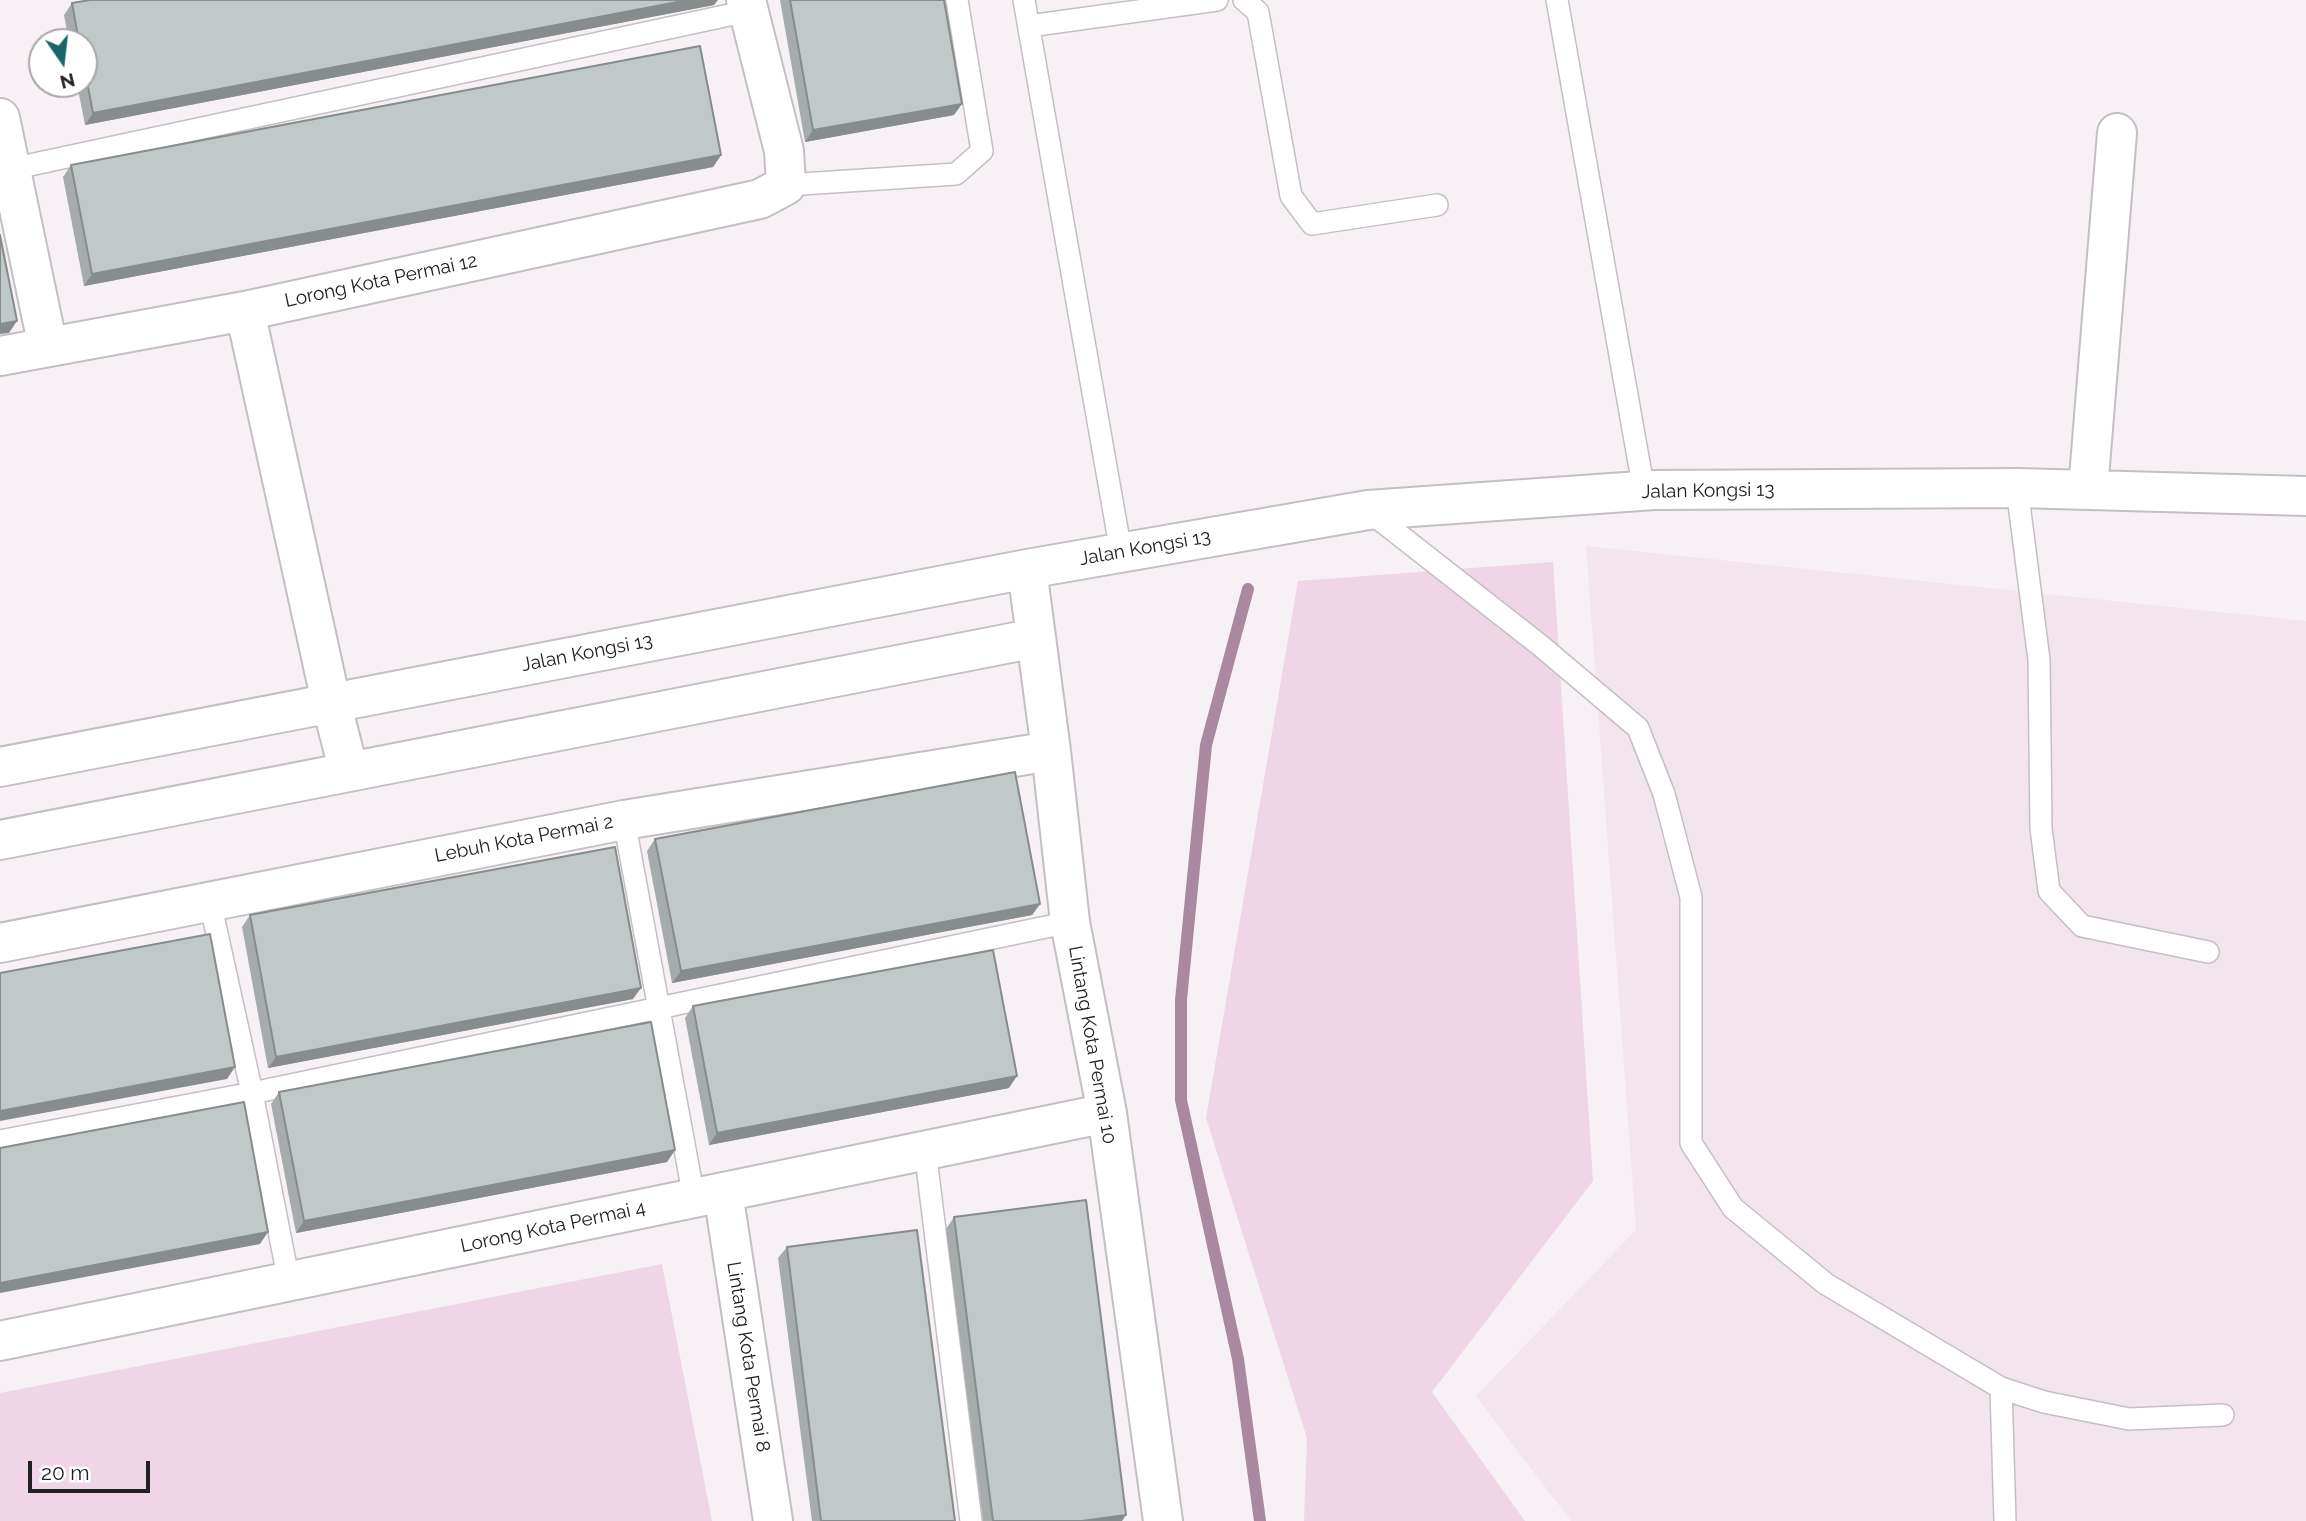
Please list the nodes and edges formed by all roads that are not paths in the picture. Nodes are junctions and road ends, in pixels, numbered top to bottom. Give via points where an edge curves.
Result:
1 (957, 0) edge
2 (1024, 0) edge
3 (1217, 0) edge
4 (1244, 0) edge
5 (1557, 0) edge
6 (747, 6) edge
7 (1029, 26) junction
8 (0, 118) edge
9 (2117, 133) dead end
10 (11, 169) junction
11 (773, 192) junction
12 (1437, 205) dead end
13 (245, 311) junction
14 (48, 347) junction
15 (0, 356) edge
16 (2017, 488) junction
17 (2088, 490) junction
18 (1644, 491) junction
19 (2306, 496) edge
20 (1368, 510) junction
21 (1121, 552) junction
22 (1027, 569) junction
23 (1036, 638) junction
24 (331, 702) junction
25 (1051, 751) junction
26 (0, 767) edge
27 (349, 772) junction
28 (624, 820) junction
29 (0, 840) edge
30 (210, 902) junction
31 (1070, 922) junction
32 (0, 943) edge
33 (2208, 952) dead end
34 (659, 1009) junction
35 (252, 1094) junction
36 (1107, 1113) junction
37 (0, 1141) edge
38 (925, 1150) junction
39 (708, 1195) junction
40 (289, 1282) junction
41 (0, 1341) edge
42 (2001, 1388) junction
43 (2223, 1415) dead end
44 (773, 1521) edge
45 (971, 1521) edge
46 (1163, 1521) edge
47 (2005, 1521) edge

1 - 11 lane via 982,151 956,174
2 - 7 lane
3 - 7 lane
4 - 12 lane via 1258,12 1290,196 1311,224
5 - 18 lane
6 - 10 lane
6 - 11 street via 784,151
7 - 21 lane
8 - 10 street
9 - 17 street
10 - 14 street
11 - 13 street, Lorong Kota Permai 12
13 - 14 street, Lorong Kota Permai 12
13 - 24 street
14 - 15 street, Lorong Kota Permai 12
16 - 17 street, Jalan Kongsi 13
16 - 18 street, Jalan Kongsi 13
16 - 33 lane via 2039,660 2041,828 2049,891 2082,926
17 - 19 street, Jalan Kongsi 13
18 - 20 street, Jalan Kongsi 13
20 - 21 street, Jalan Kongsi 13
20 - 42 lane via 1638,728 1664,794 1691,897 1690,1143 1733,1208 1826,1284
21 - 22 street, Jalan Kongsi 13
22 - 23 street, Lintang Kota Permai 10
22 - 24 street, Jalan Kongsi 13
23 - 25 street, Lintang Kota Permai 10
23 - 27 street
24 - 26 street, Jalan Kongsi 13
24 - 27 street
25 - 28 street, Lebuh Kota Permai 2
25 - 31 street, Lintang Kota Permai 10
27 - 29 street
28 - 30 street, Lebuh Kota Permai 2
28 - 34 lane
30 - 32 street, Lebuh Kota Permai 2
30 - 35 lane
31 - 34 lane
31 - 36 street, Lintang Kota Permai 10
34 - 35 lane
34 - 39 lane
35 - 37 lane
35 - 40 lane
36 - 38 street, Lorong Kota Permai 4
36 - 46 street, Lintang Kota Permai 10
38 - 39 street, Lorong Kota Permai 4
38 - 45 lane
39 - 40 street, Lorong Kota Permai 4
39 - 44 street, Lintang Kota Permai 8
40 - 41 street, Lorong Kota Permai 4
42 - 43 lane via 2129,1419
42 - 47 lane

